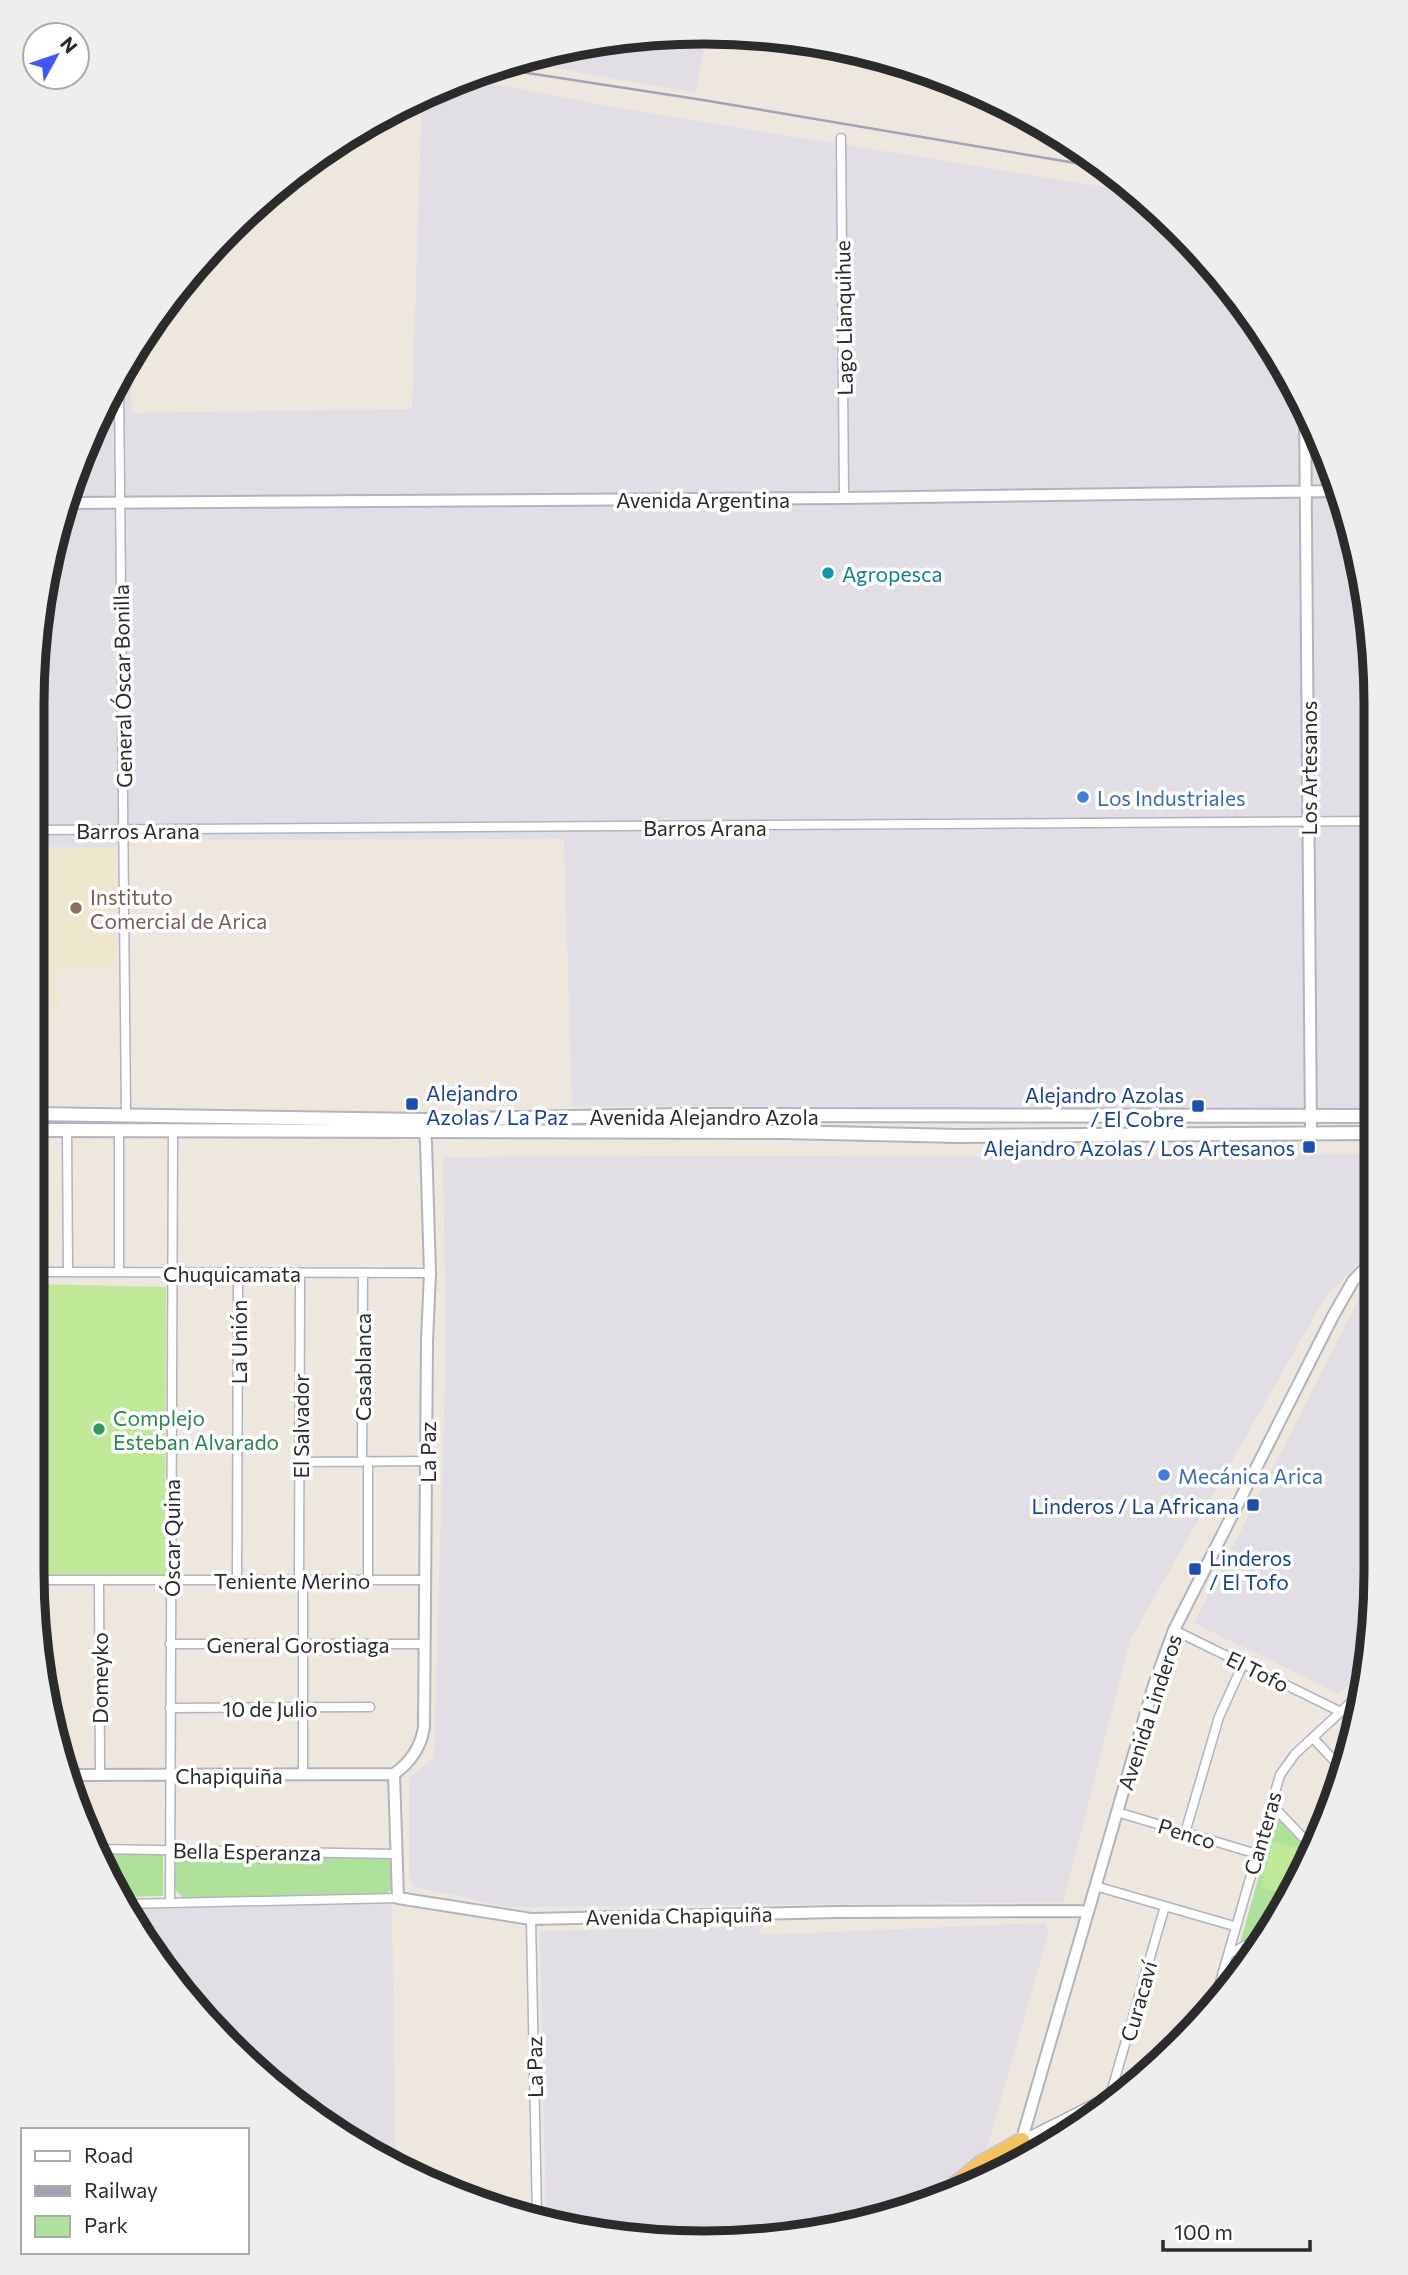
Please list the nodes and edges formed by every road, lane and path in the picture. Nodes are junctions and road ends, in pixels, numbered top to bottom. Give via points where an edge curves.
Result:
1 (841, 138) dead end
2 (119, 398) edge
3 (1305, 432) edge
4 (1329, 491) edge
5 (1306, 492) junction
6 (845, 498) junction
7 (76, 503) edge
8 (120, 503) junction
9 (1364, 821) edge
10 (1309, 822) junction
11 (44, 830) edge
12 (123, 830) junction
13 (44, 1114) edge
14 (126, 1114) junction
15 (1364, 1116) edge
16 (1311, 1117) junction
17 (424, 1126) junction
18 (44, 1130) edge
19 (67, 1130) junction
20 (119, 1130) junction
21 (173, 1131) junction
22 (1364, 1133) edge
23 (1311, 1134) junction
24 (1364, 1270) edge
25 (44, 1272) edge
26 (68, 1272) junction
27 (118, 1272) junction
28 (172, 1272) junction
29 (238, 1273) junction
30 (300, 1273) junction
31 (363, 1273) junction
32 (430, 1273) junction
33 (365, 1461) junction
34 (428, 1461) junction
35 (300, 1462) junction
36 (44, 1580) edge
37 (99, 1580) junction
38 (171, 1580) junction
39 (237, 1580) junction
40 (301, 1580) junction
41 (368, 1580) junction
42 (426, 1580) junction
43 (1174, 1630) junction
44 (170, 1644) junction
45 (303, 1644) junction
46 (425, 1644) junction
47 (1243, 1664) junction
48 (1351, 1703) edge
49 (303, 1707) junction
50 (370, 1707) dead end
51 (170, 1708) junction
52 (1341, 1712) junction
53 (1313, 1738) junction
54 (1336, 1762) edge
55 (303, 1774) junction
56 (394, 1774) junction
57 (76, 1775) edge
58 (100, 1775) junction
59 (170, 1775) junction
60 (1271, 1804) junction
61 (1117, 1812) junction
62 (1185, 1833) junction
63 (1306, 1841) edge
64 (106, 1849) edge
65 (170, 1850) junction
66 (396, 1854) junction
67 (1257, 1854) junction
68 (1095, 1886) junction
69 (398, 1898) junction
70 (170, 1903) junction
71 (134, 1904) edge
72 (1166, 1906) junction
73 (1087, 1911) junction
74 (531, 1919) junction
75 (1234, 1926) junction
76 (1249, 1943) edge
77 (1229, 1954) junction
78 (1220, 1982) edge
79 (1112, 2090) edge
80 (1092, 2105) edge
81 (1022, 2140) junction
82 (1021, 2150) edge
83 (964, 2178) edge
84 (537, 2210) edge

1 - 6 street, Lago Llanquihue
2 - 8 street, General Óscar Bonilla
3 - 5 street, Los Artesanos
4 - 5 street, Avenida Argentina
5 - 6 street, Avenida Argentina
5 - 10 street, Los Artesanos
6 - 8 street, Avenida Argentina
7 - 8 street, Avenida Argentina
8 - 12 street, General Óscar Bonilla
9 - 10 street, Barros Arana
10 - 12 street, Barros Arana
10 - 16 street, Los Artesanos
11 - 12 street, Barros Arana
12 - 14 street, General Óscar Bonilla
13 - 14 main road, Avenida Alejandro Azola
14 - 17 main road, Avenida Alejandro Azola
15 - 16 main road, Avenida Alejandro Azola
16 - 17 main road, Avenida Alejandro Azola via 680,1115
16 - 23 street, Los Artesanos
17 - 21 main road, Avenida Alejandro Azola
17 - 23 main road, Avenida Alejandro Azola via 972,1136
17 - 32 street, La Paz
18 - 19 main road, Avenida Alejandro Azola
19 - 20 main road, Avenida Alejandro Azola
19 - 26 street
20 - 21 main road, Avenida Alejandro Azola
20 - 27 street
21 - 28 street, Óscar Quina
22 - 23 main road, Avenida Alejandro Azola
24 - 43 street, Avenida Linderos via 1333,1316
25 - 26 street, Chuquicamata
26 - 27 street, Chuquicamata
27 - 28 street, Chuquicamata
28 - 29 street, Chuquicamata
28 - 38 street, Óscar Quina
29 - 30 street, Chuquicamata
29 - 39 street, La Unión
30 - 31 street, Chuquicamata
30 - 35 street, El Salvador
31 - 32 street, Chuquicamata
31 - 33 street, Casablanca
32 - 34 street, La Paz
33 - 34 street
33 - 35 street
33 - 41 street, Casablanca
34 - 42 street, La Paz
35 - 40 street, El Salvador
36 - 37 street, Teniente Merino
37 - 38 street, Teniente Merino
37 - 58 street, Domeyko
38 - 39 street, Teniente Merino
38 - 44 street, Óscar Quina
39 - 40 street, Teniente Merino
40 - 41 street, Teniente Merino
40 - 45 street, El Salvador
41 - 42 street, Teniente Merino
42 - 46 street, La Paz
43 - 47 street, El Tofo
43 - 61 street, Avenida Linderos
44 - 45 street, General Gorostiaga
44 - 51 street, Óscar Quina
45 - 46 street, General Gorostiaga
45 - 49 street, El Salvador
46 - 56 street, La Paz via 422,1735 411,1759
47 - 52 street, El Tofo
47 - 62 street via 1219,1717
48 - 52 street, Canteras
49 - 50 street, 10 de Julio
49 - 51 street, 10 de Julio
49 - 55 street, El Salvador
51 - 59 street, Óscar Quina
52 - 53 street, Canteras
53 - 54 street
53 - 60 street, Canteras via 1286,1764
55 - 56 street, Chapiquiña
55 - 59 street, Chapiquiña
56 - 66 street
57 - 58 street, Chapiquiña
58 - 59 street, Chapiquiña
59 - 65 street, Óscar Quina
60 - 63 street
60 - 67 street, Canteras
61 - 62 street, Penco
61 - 68 street, Avenida Linderos
62 - 67 street, Penco
64 - 65 street, Bella Esperanza
65 - 66 street, Bella Esperanza
65 - 70 street, Óscar Quina
66 - 69 street
67 - 75 street, Canteras
68 - 72 street
68 - 73 street, Avenida Linderos
69 - 70 street
69 - 74 street, Avenida Chapiquiña
70 - 71 street
72 - 75 street
72 - 79 street, Curacaví
73 - 74 street, Avenida Chapiquiña
73 - 81 street, Avenida Linderos
74 - 84 street, La Paz
75 - 77 street, Canteras
76 - 77 street
77 - 78 street, Canteras
80 - 81 street
81 - 82 street, Avenida Linderos
81 - 83 highway

